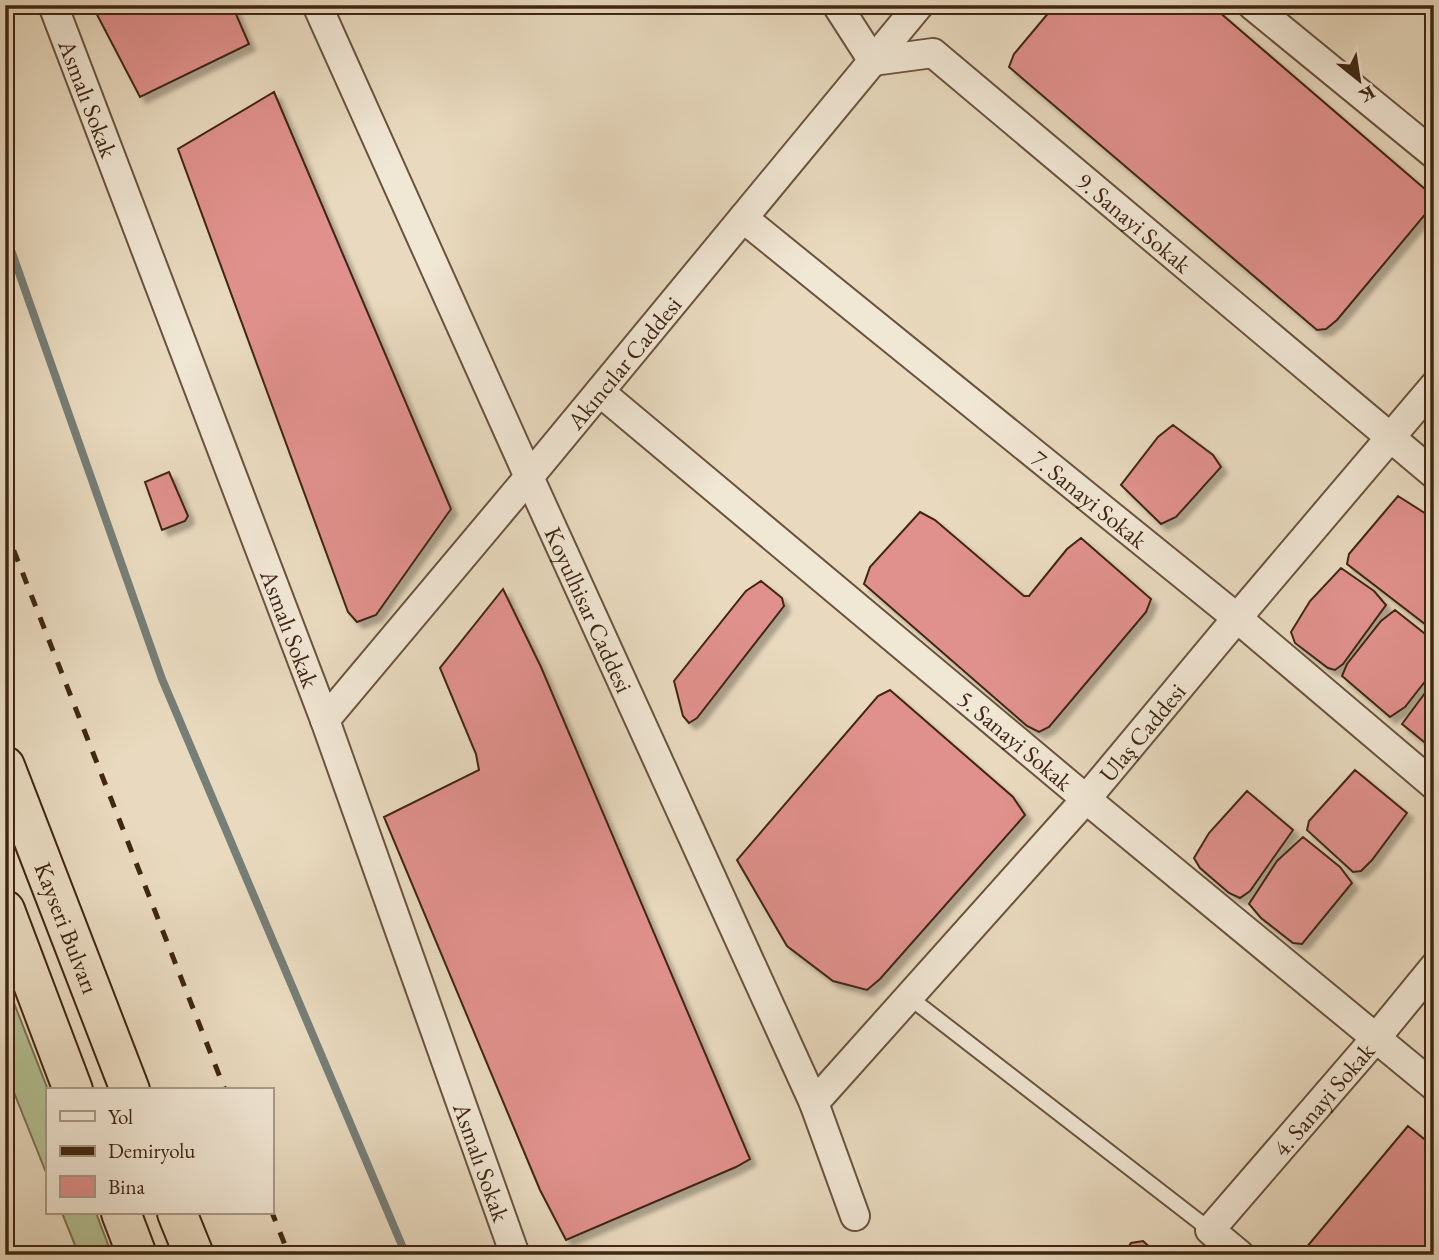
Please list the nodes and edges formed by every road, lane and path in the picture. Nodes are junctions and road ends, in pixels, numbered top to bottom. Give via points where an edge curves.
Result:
1 (53, 5) edge
2 (317, 5) edge
3 (837, 5) edge
4 (919, 5) edge
5 (1252, 5) edge
6 (873, 61) junction
7 (1434, 154) edge
8 (743, 218) junction
9 (1434, 386) edge
10 (600, 392) junction
11 (1390, 438) junction
12 (1434, 474) edge
13 (530, 477) junction
14 (1237, 618) junction
15 (325, 720) junction
16 (5, 766) edge
17 (1434, 785) edge
18 (1086, 799) junction
19 (5, 910) edge
20 (1434, 967) edge
21 (909, 997) junction
22 (1376, 1038) junction
23 (1434, 1086) edge
24 (73, 1088) edge
25 (129, 1088) edge
26 (814, 1103) junction
27 (121, 1214) edge
28 (177, 1214) edge
29 (855, 1216) dead end
30 (1210, 1230) junction
31 (137, 1255) edge
32 (194, 1255) edge
33 (515, 1255) edge
34 (1240, 1255) edge

1 - 15 street, Asmalı Sokak
2 - 13 street, Koyulhisar Caddesi
3 - 6 street
4 - 6 street, Akıncılar Caddesi
5 - 7 street
6 - 8 street, Akıncılar Caddesi
6 - 11 street, 9. Sanayi Sokak via 933,53
8 - 10 street, Akıncılar Caddesi
8 - 14 street, 7. Sanayi Sokak
9 - 11 street, Ulaş Caddesi
10 - 13 street, Akıncılar Caddesi
10 - 18 street, 5. Sanayi Sokak
11 - 12 street, 9. Sanayi Sokak
11 - 14 street, Ulaş Caddesi
13 - 15 street, Akıncılar Caddesi
13 - 26 street, Koyulhisar Caddesi
14 - 17 street, 7. Sanayi Sokak
14 - 18 street, Ulaş Caddesi
15 - 33 street, Asmalı Sokak
16 - 25 highway, Kayseri Bulvarı
18 - 21 street, Ulaş Caddesi
18 - 22 street, 5. Sanayi Sokak
19 - 24 highway
20 - 22 street, 4. Sanayi Sokak
21 - 26 street, Ulaş Caddesi
21 - 30 lane
22 - 23 street, 5. Sanayi Sokak
22 - 30 street, 4. Sanayi Sokak
26 - 29 street, Koyulhisar Caddesi
27 - 31 highway
28 - 32 highway
30 - 34 street

